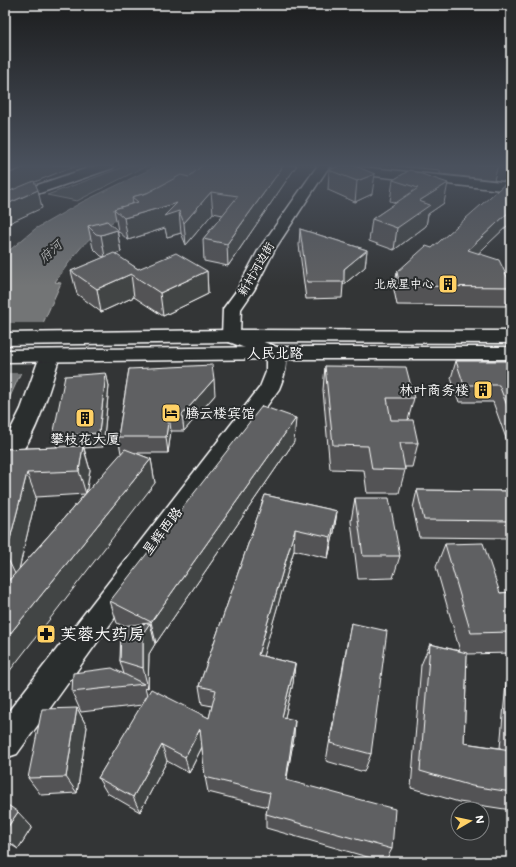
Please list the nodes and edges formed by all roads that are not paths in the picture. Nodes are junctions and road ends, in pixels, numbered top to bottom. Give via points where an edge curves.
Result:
1 (297, 205) edge
2 (231, 336) junction
3 (511, 337) edge
4 (5, 339) edge
5 (275, 353) junction
6 (511, 353) edge
7 (5, 356) edge
8 (44, 356) junction
9 (5, 457) edge
10 (5, 742) edge

1 - 2 street, 新村河边街 via 267,249 232,309
2 - 3 street, 人民北路
2 - 4 street, 人民北路
2 - 5 street
5 - 6 street, 人民北路
5 - 8 street, 人民北路
5 - 10 street, 星辉西路 via 276,372 269,389
7 - 8 street, 人民北路
8 - 9 street via 26,422

